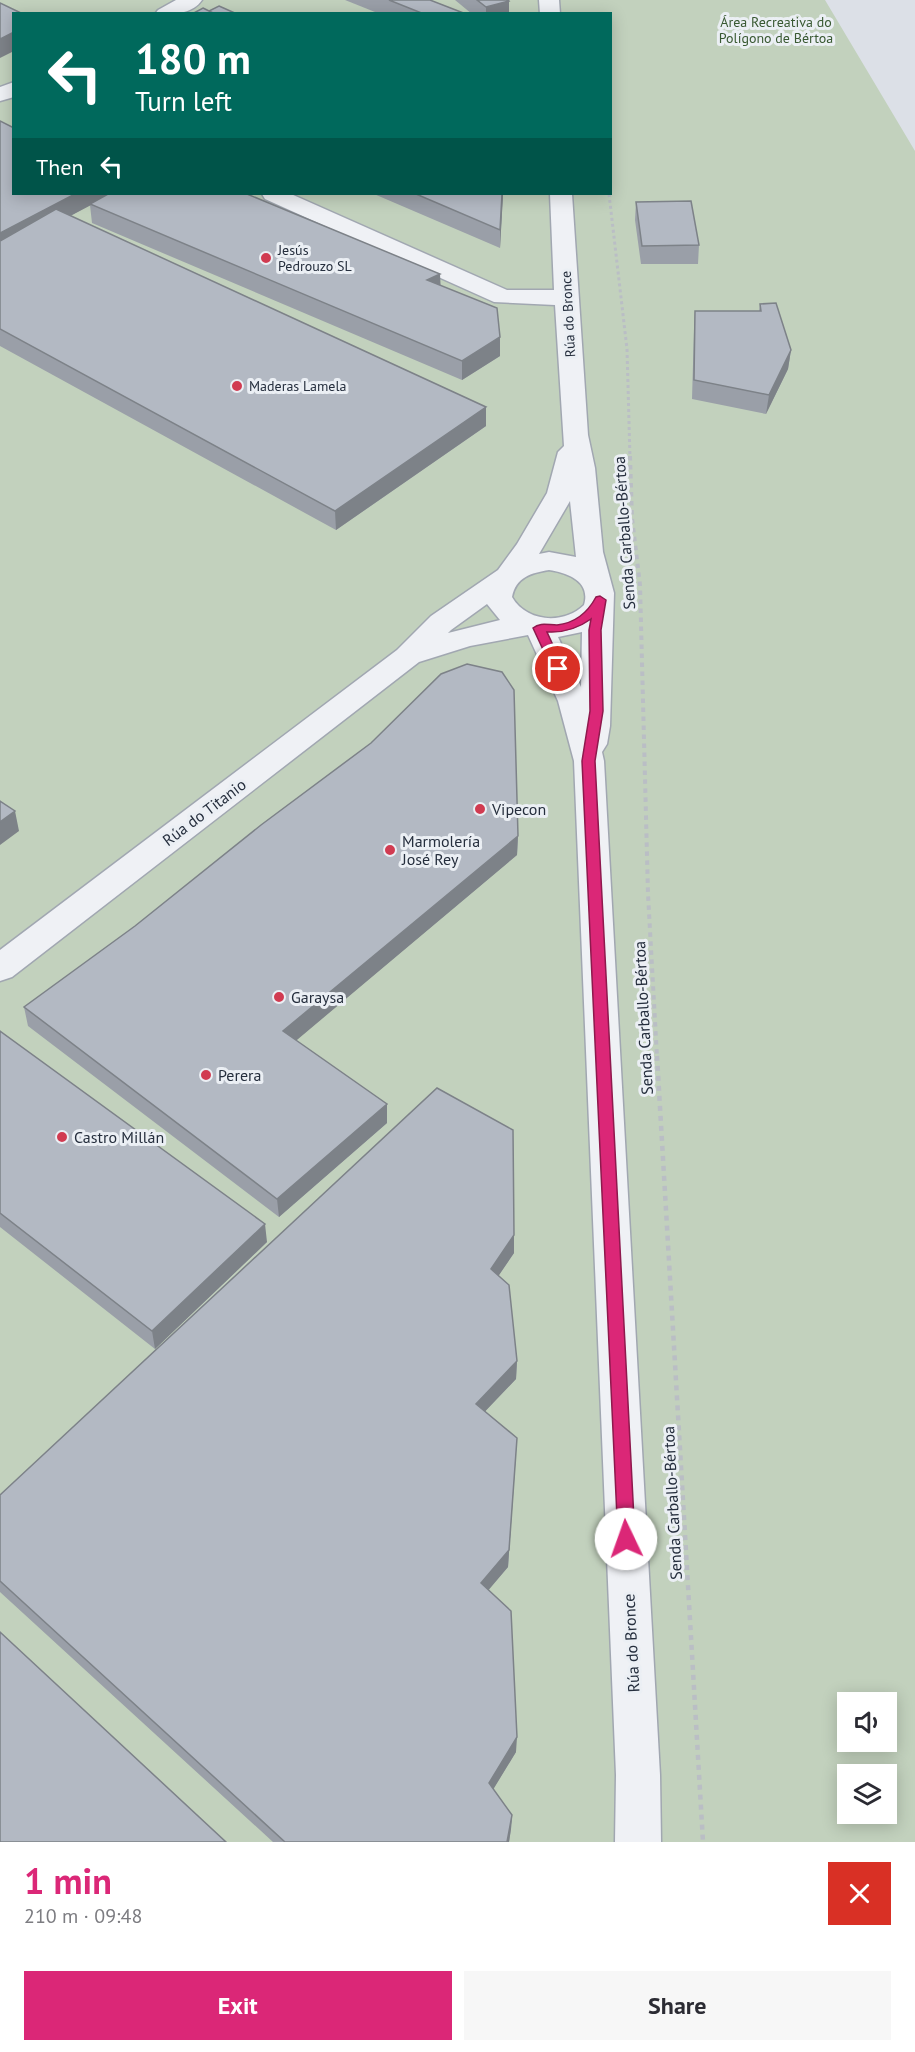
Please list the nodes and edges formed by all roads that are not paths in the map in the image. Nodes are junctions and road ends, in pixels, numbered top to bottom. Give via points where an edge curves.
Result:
1 (192, 0) edge
2 (169, 12) edge
3 (275, 195) edge
4 (561, 195) edge
5 (567, 298) junction
6 (575, 435) junction
7 (507, 575) junction
8 (600, 594) junction
9 (533, 627) junction
10 (485, 633) junction
11 (552, 656) junction
12 (407, 657) junction
13 (589, 761) junction
14 (0, 968) edge
15 (638, 1842) edge

1 - 2 street
3 - 5 street via 503,297
4 - 5 street, Rúa do Bronce
5 - 6 street, Rúa do Bronce
6 - 7 street, Rúa do Bronce via 561,493 529,548
6 - 8 street, Rúa do Bronce via 582,468 589,552
7 - 8 street via 532,563 570,565 585,572
7 - 9 street via 496,592 498,604 512,618
7 - 12 street, Rúa do Titanio via 441,623
8 - 9 street via 595,611 574,625 557,629
8 - 13 street, Rúa do Bronce via 595,630 597,711
9 - 10 street, Rúa do Titanio
9 - 11 street, Rúa do Bronce
10 - 11 street, Rúa do Titanio
10 - 12 street, Rúa do Titanio
11 - 13 street, Rúa do Bronce via 573,701
12 - 14 street, Rúa do Titanio
13 - 15 street, Rúa do Bronce via 637,1751

